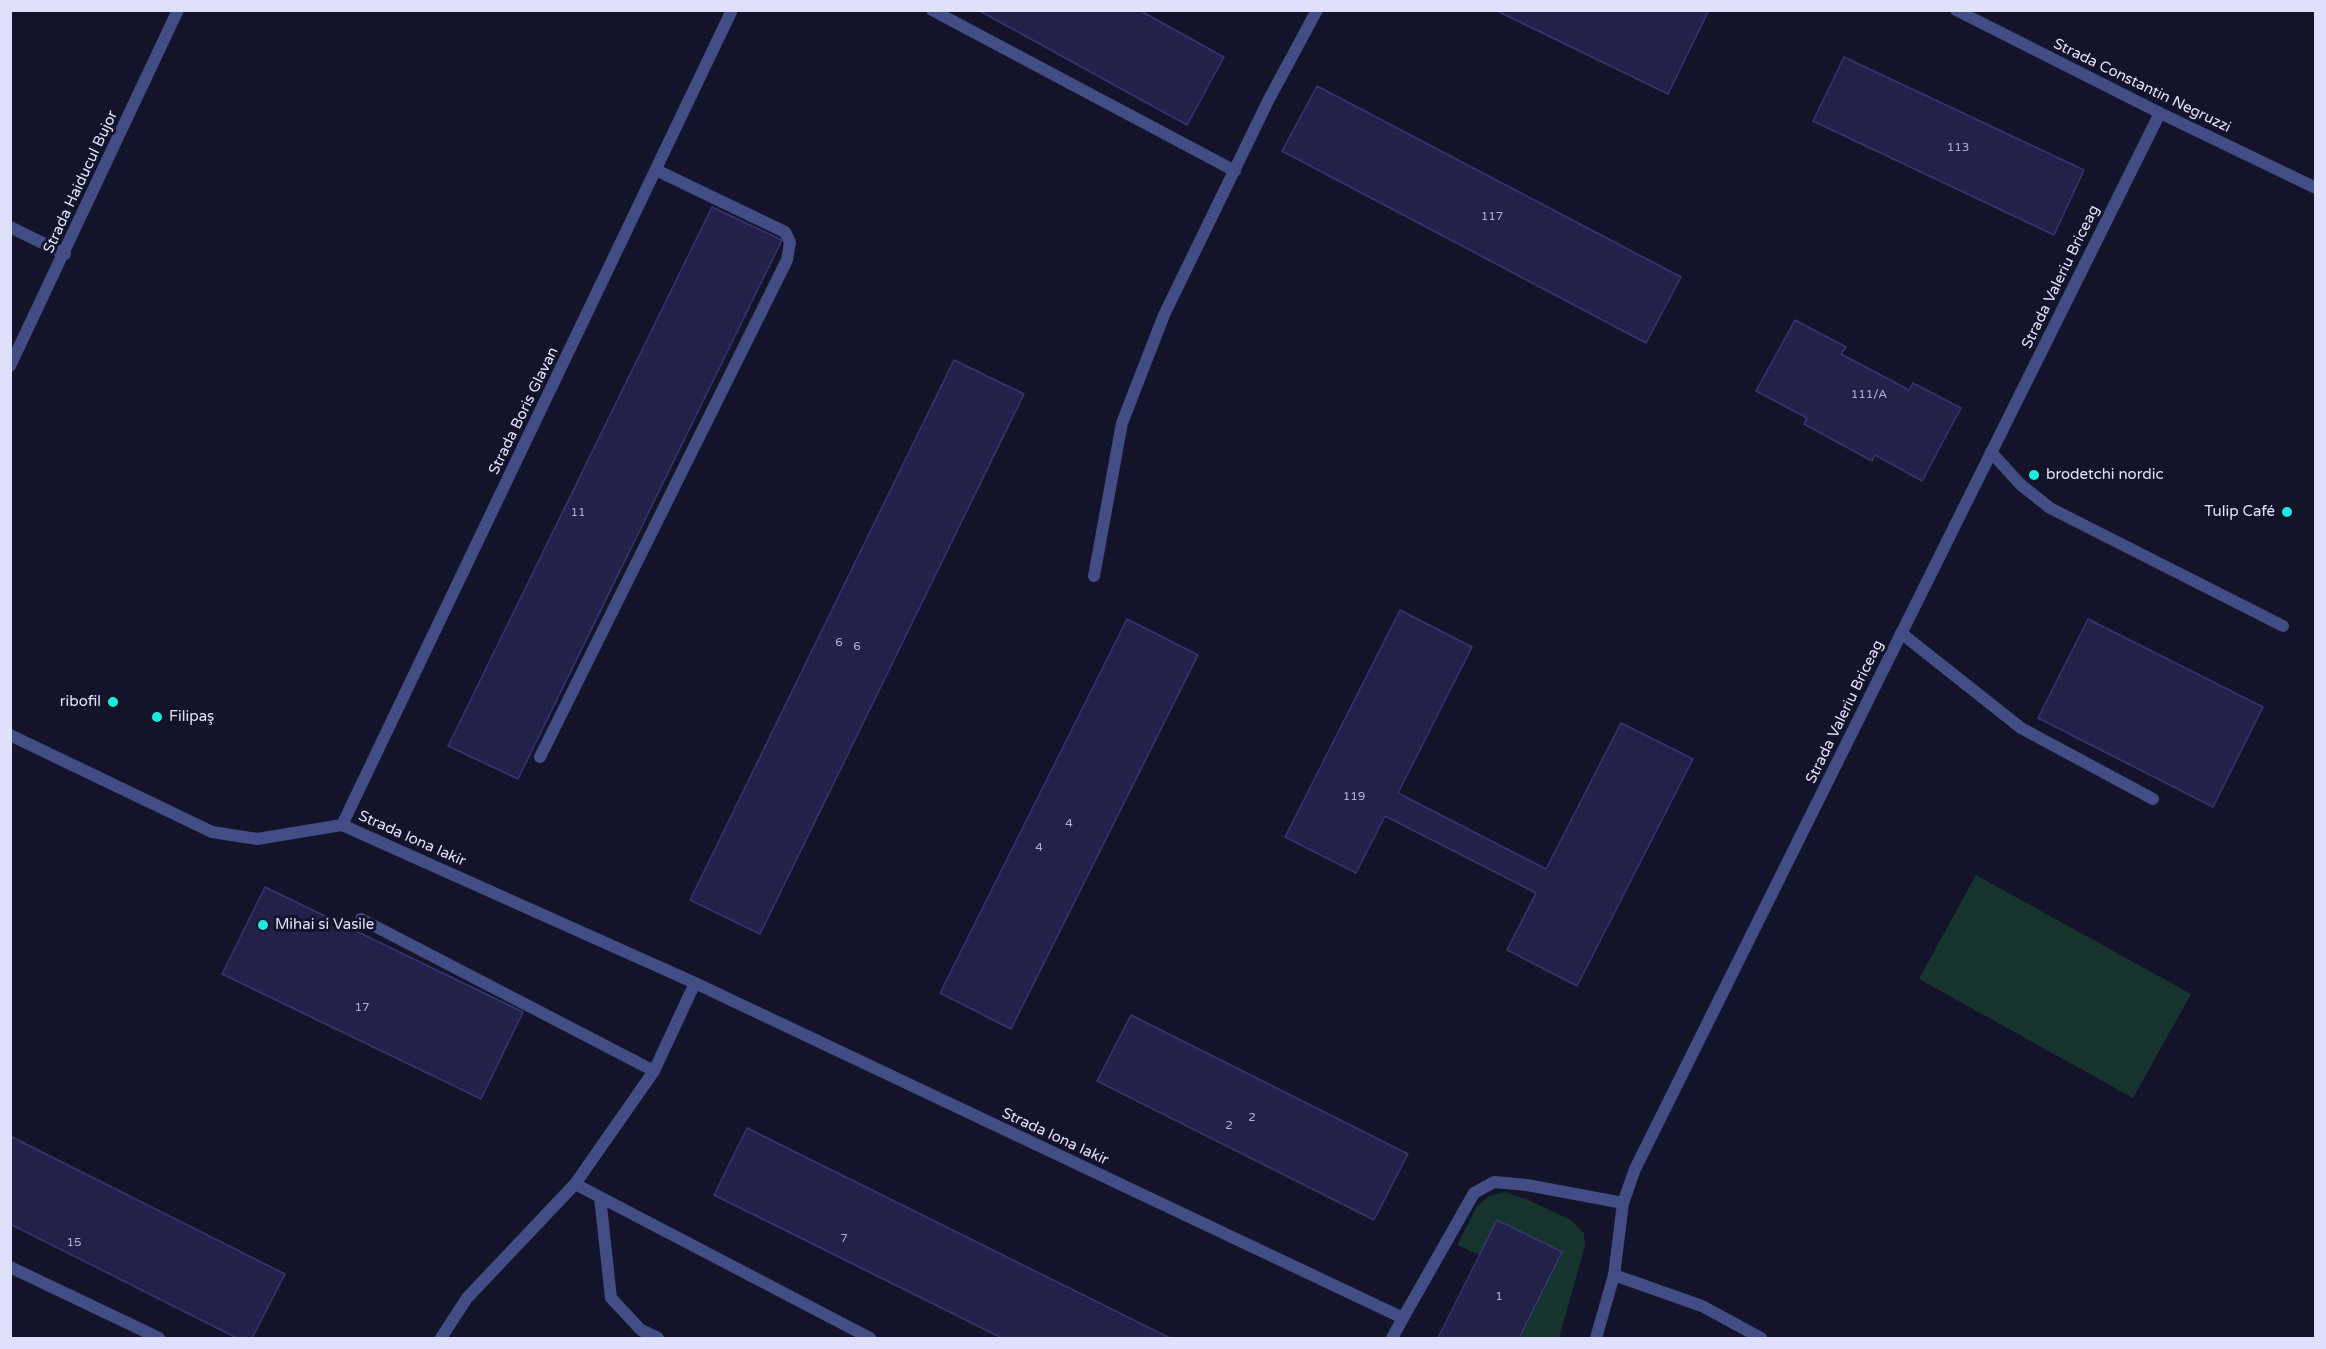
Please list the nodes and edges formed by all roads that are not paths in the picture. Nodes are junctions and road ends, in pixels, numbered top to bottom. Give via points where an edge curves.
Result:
1 (178, 10) edge
2 (732, 10) edge
3 (932, 10) edge
4 (1317, 10) edge
5 (1956, 11) edge
6 (2160, 113) junction
7 (656, 170) junction
8 (1235, 171) junction
9 (2316, 188) edge
10 (10, 227) edge
11 (65, 254) junction
12 (10, 366) edge
13 (1991, 452) junction
14 (1094, 576) dead end
15 (2283, 626) dead end
16 (1901, 633) junction
17 (10, 735) edge
18 (540, 758) dead end
19 (2153, 799) dead end
20 (342, 825) junction
21 (361, 919) dead end
22 (695, 983) junction
23 (654, 1071) junction
24 (575, 1184) junction
25 (600, 1197) junction
26 (1623, 1203) junction
27 (10, 1267) edge
28 (1614, 1275) junction
29 (1403, 1318) junction
30 (159, 1338) edge
31 (441, 1338) edge
32 (658, 1338) edge
33 (870, 1338) edge
34 (1392, 1338) edge
35 (1596, 1338) edge
36 (1761, 1338) edge

1 - 11 street, Strada Haiducul Bujor
2 - 7 street, Strada Boris Glavan
3 - 8 street
4 - 8 street
5 - 6 street, Strada Constantin Negruzzi
6 - 9 street, Strada Constantin Negruzzi
6 - 13 street, Strada Valeriu Briceag
7 - 18 street via 785,232 789,251
7 - 20 street, Strada Boris Glavan
8 - 14 street via 1164,315 1122,423
10 - 11 street
11 - 12 street, Strada Haiducul Bujor
13 - 15 street via 2020,484 2050,508
13 - 16 street, Strada Valeriu Briceag
16 - 19 street via 2021,728
16 - 26 street, Strada Valeriu Briceag via 1641,1158
17 - 20 street, Strada Iona Iakir via 212,832 257,839
20 - 22 street, Strada Iona Iakir
21 - 23 street
22 - 23 street
22 - 29 street, Strada Iona Iakir
23 - 24 street
24 - 25 street
24 - 31 street via 467,1299
25 - 32 street via 611,1298 641,1330
25 - 33 street
26 - 28 street, Strada Valeriu Briceag
26 - 29 street via 1494,1182 1474,1193
27 - 30 street
28 - 35 street, Strada Valeriu Briceag
28 - 36 street via 1702,1305
29 - 34 street

